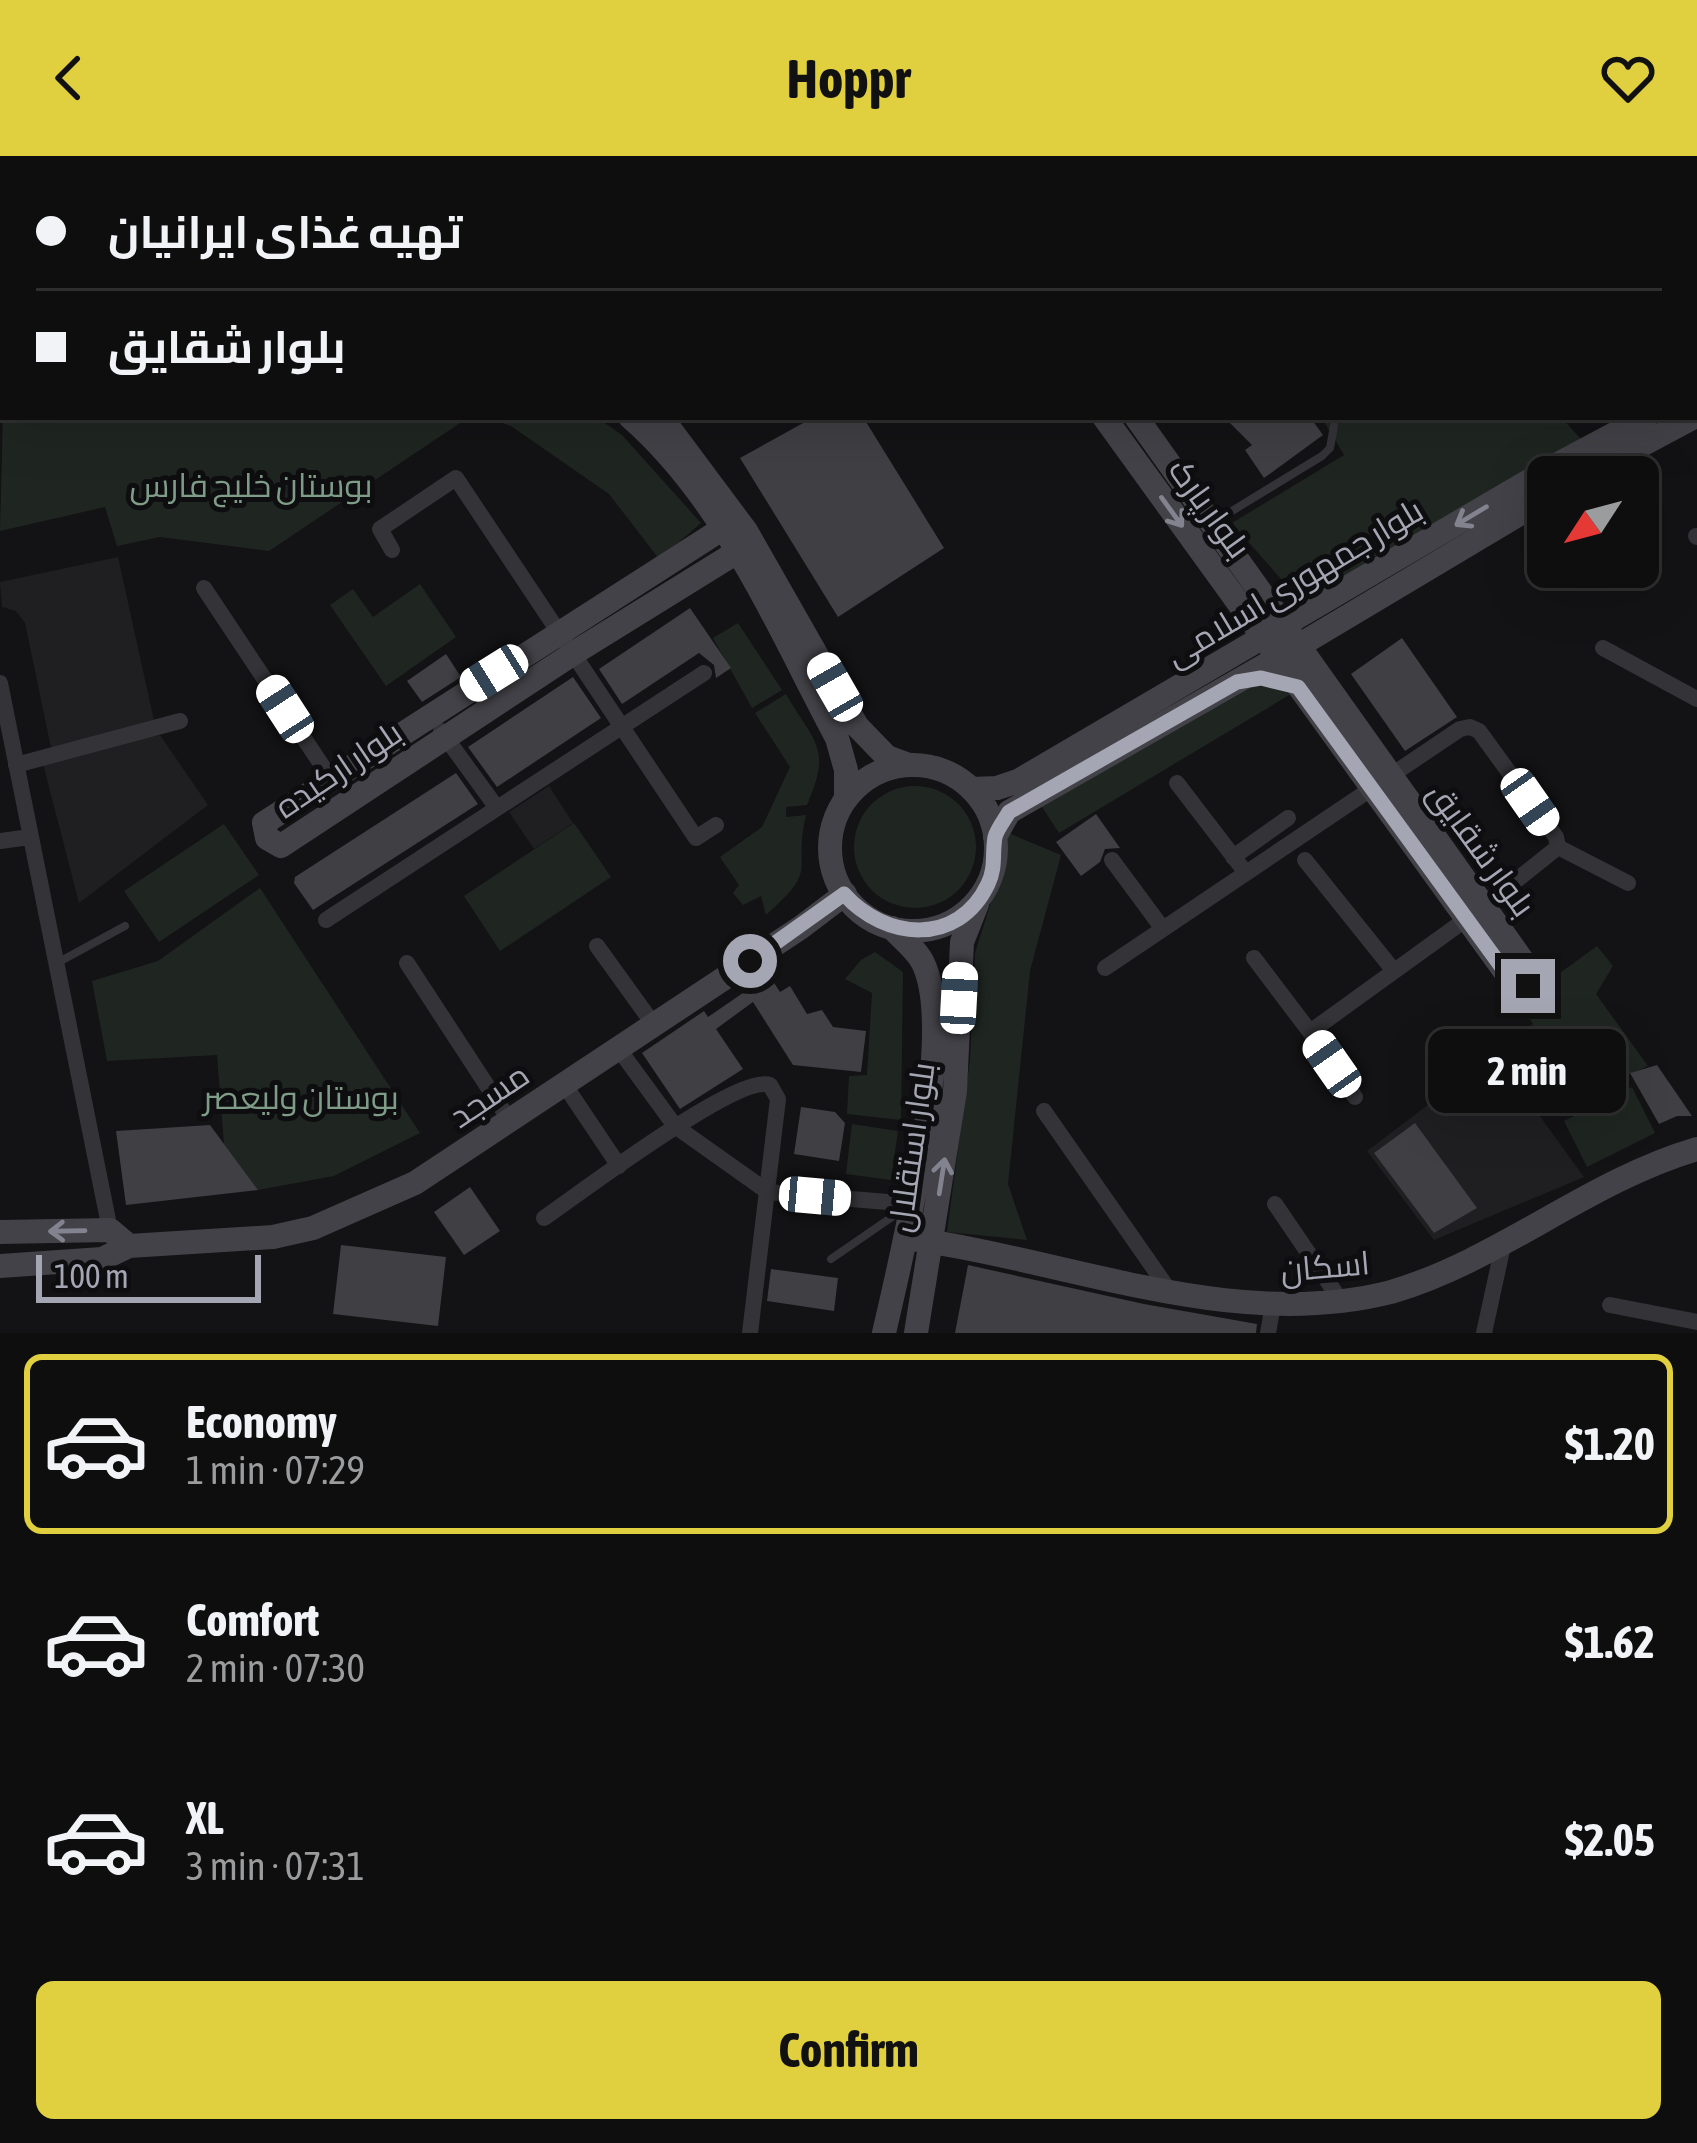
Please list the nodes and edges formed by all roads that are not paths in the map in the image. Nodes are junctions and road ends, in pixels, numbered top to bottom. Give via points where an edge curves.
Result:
1 (633, 420) edge
2 (663, 420) edge
3 (1106, 420) edge
4 (1138, 420) edge
5 (1640, 420) edge
6 (1688, 420) edge
7 (1334, 426) dead end
8 (1621, 456) edge
9 (1527, 508) edge
10 (1213, 522) junction
11 (735, 537) junction
12 (392, 550) dead end
13 (204, 588) dead end
14 (1251, 600) junction
15 (1329, 613) junction
16 (560, 632) junction
17 (1281, 642) junction
18 (1603, 647) dead end
19 (574, 653) junction
20 (704, 673) dead end
21 (1227, 674) junction
22 (1308, 680) junction
23 (0, 683) edge
24 (1697, 699) edge
25 (429, 715) junction
26 (180, 722) dead end
27 (622, 725) junction
28 (446, 737) junction
29 (16, 765) junction
30 (908, 765) junction
31 (331, 779) junction
32 (1381, 782) junction
33 (1177, 783) dead end
34 (971, 788) junction
35 (846, 799) junction
36 (347, 803) junction
37 (496, 808) junction
38 (1288, 818) dead end
39 (716, 825) dead end
40 (30, 837) junction
41 (995, 837) junction
42 (0, 842) edge
43 (1555, 851) junction
44 (1234, 857) junction
45 (1112, 860) dead end
46 (1305, 860) dead end
47 (1246, 873) junction
48 (1628, 883) dead end
49 (844, 894) junction
50 (979, 900) junction
51 (1475, 913) junction
52 (326, 920) dead end
53 (125, 926) dead end
54 (892, 928) junction
55 (1162, 929) junction
56 (597, 946) dead end
57 (1254, 958) dead end
58 (56, 963) junction
59 (407, 963) dead end
60 (1105, 968) dead end
61 (1394, 971) junction
62 (654, 1025) junction
63 (1310, 1032) junction
64 (618, 1048) junction
65 (564, 1084) junction
66 (1355, 1097) dead end
67 (1044, 1111) dead end
68 (510, 1121) junction
69 (675, 1126) junction
70 (1697, 1149) edge
71 (620, 1166) junction
72 (768, 1192) junction
73 (911, 1204) junction
74 (1275, 1204) dead end
75 (544, 1218) dead end
76 (0, 1232) edge
77 (119, 1238) junction
78 (905, 1238) junction
79 (932, 1241) junction
80 (1504, 1241) junction
81 (831, 1259) dead end
82 (0, 1266) edge
83 (1172, 1294) junction
84 (1341, 1301) junction
85 (1273, 1305) junction
86 (1610, 1305) dead end
87 (1697, 1322) edge
88 (750, 1333) edge
89 (884, 1333) edge
90 (916, 1333) edge
91 (1268, 1333) edge
92 (1484, 1333) edge

1 - 11 street
2 - 11 street
3 -> 14 street, بلوار پارک
4 - 10 street, بلوار پارک
5 -> 15 street, بلوار جمهوری اسلامی via 1569,457
6 - 8 street
7 - 10 lane via 1322,456
9 - 15 street, بلوار جمهوری اسلامی
10 - 14 street, بلوار پارک
11 - 16 street, بلوار ارکیده
11 - 19 street, بلوار ارکیده
11 - 30 street via 857,726 887,757
11 - 35 street via 837,738
12 - 16 street via 380,529 457,478
13 - 31 street
14 - 15 street
14 - 17 street, بلوار پارک
14 - 21 street
15 - 17 street, بلوار جمهوری اسلامی
15 - 22 street
16 - 19 street
16 - 25 street, بلوار ارکیده
17 - 21 street, بلوار جمهوری اسلامی
17 - 22 street, بلوار شقایق
18 - 24 street
19 - 27 street
19 - 28 street, بلوار ارکیده
20 - 27 street
21 - 22 street
21 - 34 street, بلوار جمهوری اسلامی via 1018,781
21 - 41 street, بلوار جمهوری اسلامی via 1009,812
22 - 32 street, بلوار شقایق
23 - 29 street
25 - 28 street
25 - 31 street, بلوار ارکیده
26 - 29 street
27 - 37 street
27 - 39 street via 696,838
28 - 36 street, بلوار ارکیده
28 - 37 street
29 - 40 street
30 - 34 street via 942,770
30 - 35 street via 874,775
31 - 36 lane
31 - 36 street, بلوار ارکیده via 264,823 266,838 281,846
32 - 43 street via 1470,727 1556,837
32 - 47 street
32 - 51 street, بلوار شقایق
33 - 44 street
34 - 41 street
35 - 49 street via 831,836
37 - 52 street
38 - 44 street
40 - 42 street
40 - 58 street
41 - 50 street via 994,870
43 - 48 street
43 - 51 street
44 - 47 street
45 - 55 street
46 - 61 street
47 - 55 street
49 - 54 street
49 - 62 street, مسجد
50 - 54 street via 949,923
79 -> 50 street, بلوار استقلال via 955,1091 962,942
51 - 61 street
53 - 58 lane
54 - 73 street, بلوار استقلال via 922,960 932,988 934,1031
55 - 60 street
56 - 62 street
57 - 63 street
58 - 77 street
59 - 68 street
61 - 63 street
62 - 64 street, مسجد
63 - 66 street
64 - 65 street, مسجد
64 - 69 street
65 - 68 street, مسجد
65 - 71 street
67 - 83 street
68 - 77 street, مسجد via 415,1183 313,1228 273,1237
69 - 71 street
69 - 72 street
69 - 72 street via 754,1083 770,1084 778,1099
70 - 80 street, اسکان
71 - 75 street
72 - 73 street
72 - 88 street
73 - 78 street, بلوار استقلال
73 - 81 lane
74 - 84 street
77 -> 76 street, مسجد
77 - 82 street, مسجد via 101,1259
78 - 79 street, اسکان
78 - 89 street, بلوار استقلال
79 - 83 street, اسکان
79 - 90 street, بلوار استقلال
80 - 84 street, اسکان via 1430,1279
80 - 92 street
83 - 85 street, اسکان
84 - 85 street, اسکان
85 - 91 street
86 - 87 street

